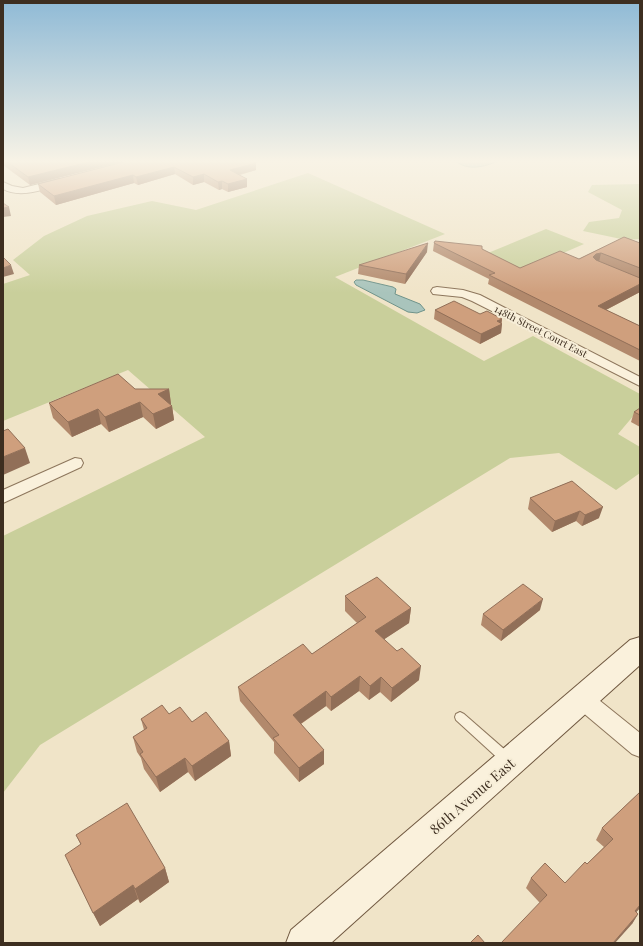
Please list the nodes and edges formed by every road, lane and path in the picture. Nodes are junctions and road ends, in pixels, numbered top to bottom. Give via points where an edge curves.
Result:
1 (437, 291) dead end
2 (640, 382) edge
3 (75, 463) dead end
4 (3, 497) edge
5 (640, 648) edge
6 (582, 699) junction
7 (460, 717) dead end
8 (640, 747) edge
9 (511, 762) junction
10 (304, 943) edge

1 - 2 street, 148th Street Court East via 476,298
3 - 4 street
5 - 6 street, 86th Avenue East
6 - 8 street
6 - 9 street, 86th Avenue East
7 - 9 lane
9 - 10 street, 86th Avenue East

